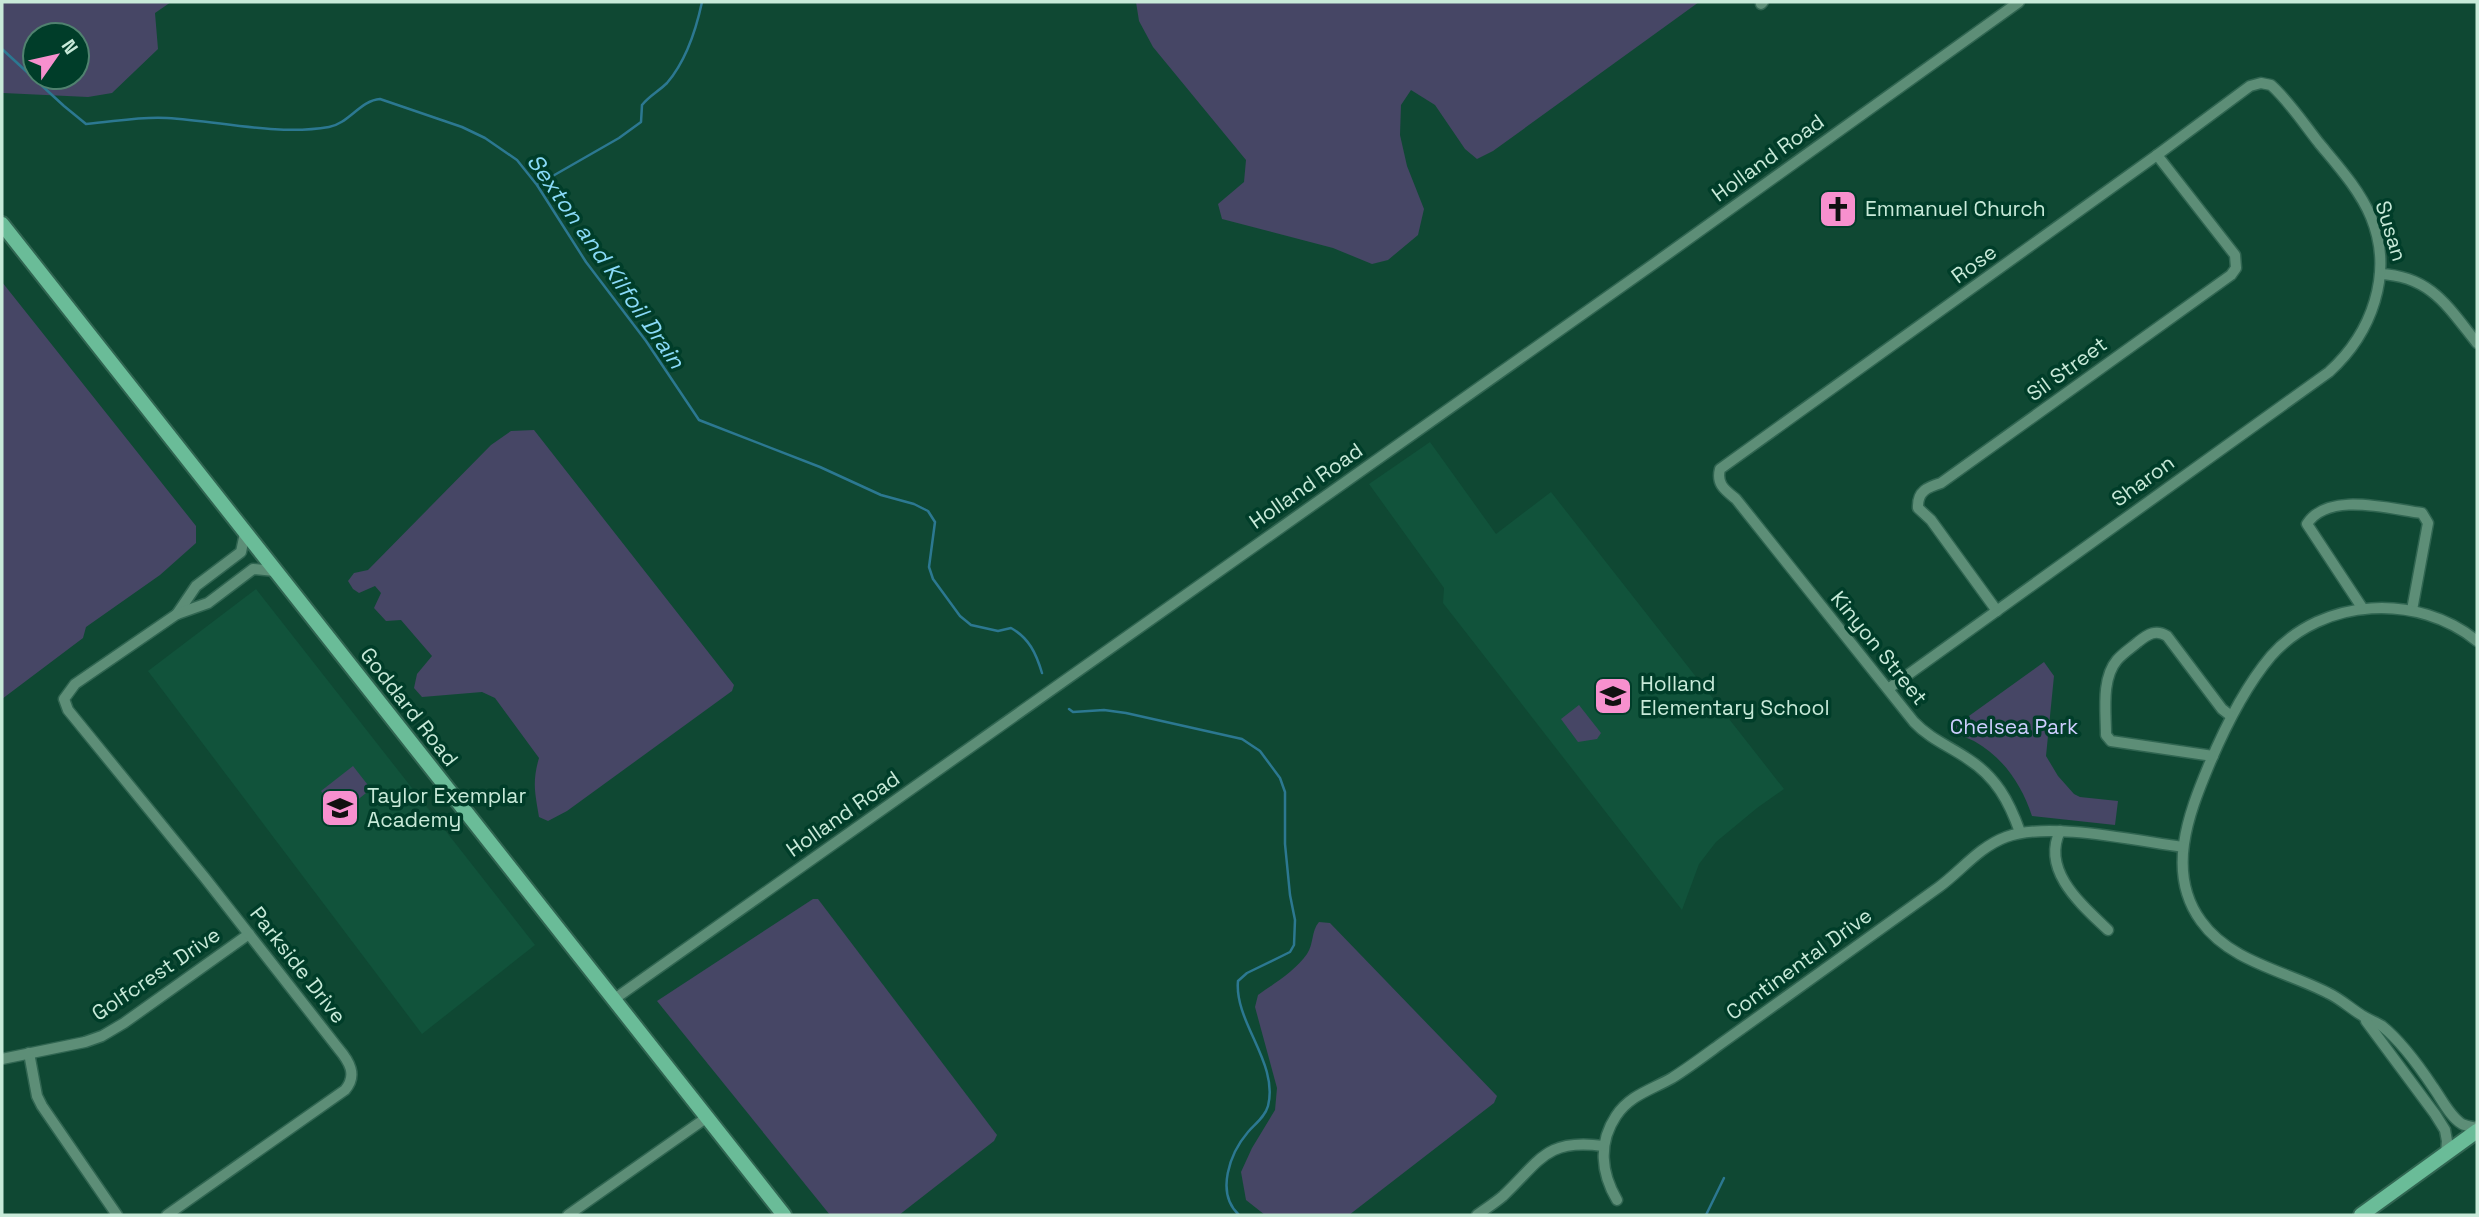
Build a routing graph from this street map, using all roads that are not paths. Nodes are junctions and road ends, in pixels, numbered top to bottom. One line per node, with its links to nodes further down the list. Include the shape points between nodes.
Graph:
1 (2019, 2): 23 (street, Holland Road)
2 (2157, 155): 3 (street, Rose, via 2260,83 2276,90); 7 (street, Rose, via 1723,466); 12 (street, Sil Street, via 2235,255 2236,268 1964,467 1921,493 1919,508)
3 (2339, 168): 5 (street, Susan, via 2372,219)
4 (2, 224): 8 (main road, Goddard Road)
5 (2380, 274): 6 (street, Susan, via 2407,277 2436,293); 12 (street, Sharon, via 2375,305 2362,332 2329,372)
6 (2477, 343)
7 (1719, 474): 15 (street, Kinyon Street, via 1722,488 1736,499)
8 (245, 533): 9 (main road, Goddard Road); 13 (street, via 241,552 196,586)
9 (275, 571): 13 (street, via 253,569 208,603); 23 (main road, Goddard Road)
10 (2363, 609): 11 (street); 11 (street, via 2307,524 2330,506 2350,504 2422,513 2428,523); 16 (street, via 2330,617 2282,645)
11 (2412, 610): 14 (street, via 2444,620)
12 (1997, 611): 15 (street, Sharon)
13 (177, 614): 22 (street, Parkside Drive, via 75,684 64,699 68,710)
14 (2477, 641)
15 (1888, 689): 19 (street, Kinyon Street, via 1923,731 1991,777 2007,799)
16 (2231, 716): 17 (street); 17 (street, via 2161,632 2145,637 2111,669 2106,735 2111,741)
17 (2213, 755): 20 (street)
18 (2060, 831): 19 (street, Continental Drive); 20 (street, Continental Drive); 21 (street, via 2054,843 2055,862 2073,897)
19 (2020, 832): 29 (street, Continental Drive, via 1989,845 1943,884 1725,1041 1632,1099 1615,1117)
20 (2183, 848): 24 (street, via 2187,893 2212,934 2239,954 2328,992)
21 (2108, 930)
22 (249, 934): 25 (street, Golfcrest Drive, via 113,1030 85,1042); 33 (street, Parkside Drive, via 346,1058 351,1080 345,1090)
23 (613, 1000): 27 (main road, Goddard Road)
24 (2361, 1015): 28 (street, via 2397,1041 2460,1123); 30 (street, via 2445,1130)
25 (29, 1052): 26 (street, Golfcrest Drive); 32 (street, via 42,1107)
26 (2, 1059)
27 (706, 1118): 34 (street); 35 (main road, Goddard Road)
28 (2477, 1130): 30 (main road)
29 (1603, 1146): 31 (street, via 1605,1177); 36 (street, via 1572,1144 1547,1152 1502,1198)
30 (2446, 1153): 37 (main road)
31 (1617, 1200)
32 (117, 1215)
33 (167, 1215)
34 (568, 1215)
35 (784, 1215)
36 (1477, 1215)
37 (2361, 1215)

